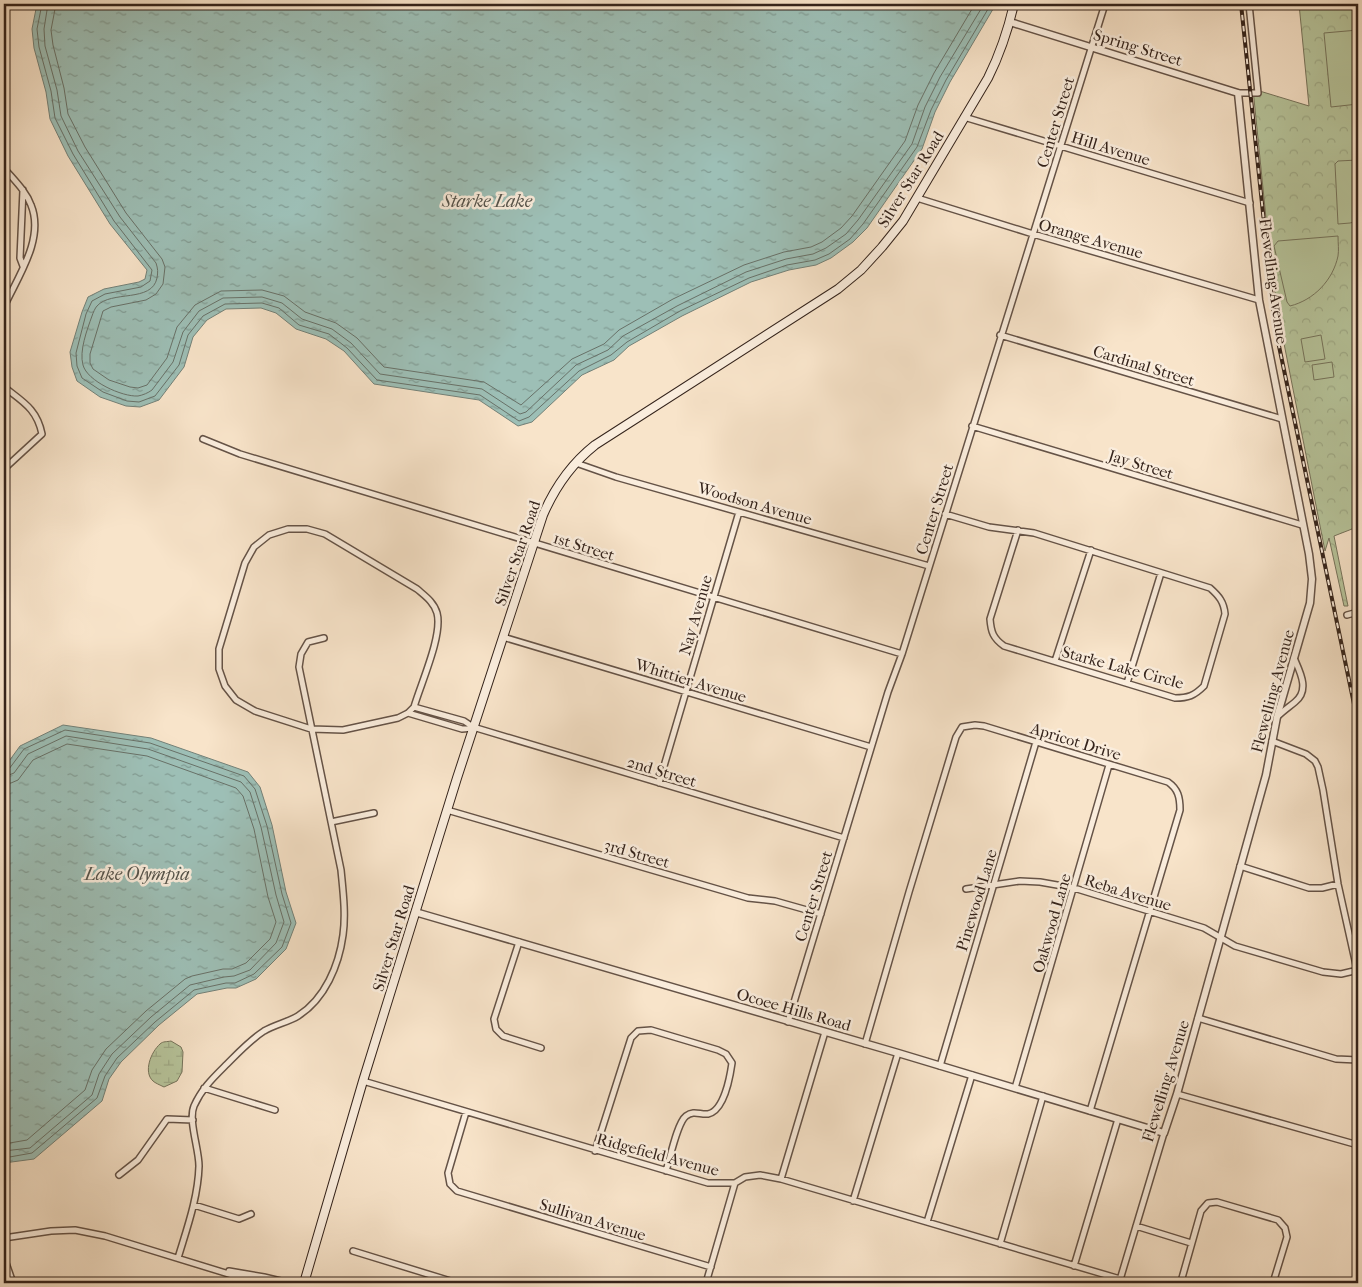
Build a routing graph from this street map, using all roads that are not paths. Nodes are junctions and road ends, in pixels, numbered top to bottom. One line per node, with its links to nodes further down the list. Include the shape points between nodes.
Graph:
1 (1014, 4): 4 (main road, Silver Star Road)
2 (1105, 4): 5 (street, Center Street)
3 (1249, 4): 6 (street, Spring Street, via 1258,93)
4 (1010, 22): 5 (street, Spring Street); 7 (main road, Silver Star Road, via 988,78)
5 (1092, 47): 6 (street, Spring Street); 8 (street, Center Street)
6 (1238, 93): 12 (street, Flewelling Avenue)
7 (964, 117): 8 (street, Hill Avenue); 11 (main road, Silver Star Road)
8 (1061, 146): 12 (street, Hill Avenue); 13 (street, Center Street)
9 (4, 168): 10 (street)
10 (23, 190): 14 (street, via 20,258); 14 (street, via 31,204 34,232)
11 (917, 198): 13 (street, Orange Avenue); 22 (main road, Silver Star Road, via 882,247 838,289 608,435)
12 (1250, 203): 15 (street, Flewelling Avenue)
13 (1033, 234): 15 (street, Orange Avenue); 17 (street, Center Street)
14 (23, 266): 16 (street)
15 (1259, 300): 19 (street, Flewelling Avenue)
16 (4, 307)
17 (1000, 335): 19 (street, Cardinal Street); 20 (street, Center Street)
18 (4, 388): 23 (street, via 30,408 40,422 42,434)
19 (1282, 419): 26 (street, Flewelling Avenue)
20 (972, 426): 25 (street, Center Street); 26 (street, Jay Street)
21 (203, 440): 28 (street, 1st Street)
22 (576, 462): 24 (street, Woodson Avenue, via 616,477); 28 (main road, Silver Star Road, via 550,499)
23 (4, 469)
24 (739, 512): 30 (street, Woodson Avenue); 32 (street, Nay Avenue)
25 (945, 514): 27 (street, Starke Lake Circle, via 989,527); 30 (street, Center Street)
26 (1302, 525): 38 (street, Flewelling Avenue, via 1312,579 1310,603)
27 (1018, 530): 29 (street, Starke Lake Circle); 39 (street, Starke Lake Circle, via 990,619 990,632 1004,646)
28 (534, 543): 32 (street, 1st Street); 35 (main road, Silver Star Road)
29 (1090, 550): 31 (street, Starke Lake Circle); 39 (street)
30 (929, 566): 37 (street, Center Street)
31 (1161, 573): 40 (street); 40 (street, Starke Lake Circle, via 1210,588 1224,606 1225,614 1204,686 1188,698 1175,698)
32 (713, 598): 37 (street, 1st Street); 41 (street, Nay Avenue)
33 (1358, 612): 34 (street)
34 (1347, 615)
35 (503, 637): 41 (street, Whittier Avenue); 45 (main road, Silver Star Road)
36 (324, 638): 46 (street, via 308,642 301,654 299,667)
37 (902, 654): 49 (street, Center Street)
38 (1294, 658): 44 (street, Flewelling Avenue); 44 (street, via 1302,677 1302,692)
39 (1055, 662): 40 (street, Starke Lake Circle)
40 (1127, 683)
41 (686, 692): 49 (street, Whittier Avenue); 51 (street, Nay Avenue)
42 (414, 707): 43 (street); 45 (street, via 464,721); 46 (street, via 438,631 437,612 429,599 325,534 307,529 288,529 269,535 254,547 245,563 219,649 219,669 224,686 236,700 255,711)
43 (408, 713): 45 (street, via 462,729); 46 (street, via 343,730)
44 (1277, 717): 47 (street, Flewelling Avenue)
45 (473, 728): 51 (street, 2nd Street); 52 (main road, Silver Star Road)
46 (311, 729): 54 (street)
47 (1272, 741): 56 (street, Flewelling Avenue, via 1266,775); 58 (street, via 1306,754 1318,767)
48 (1036, 742): 50 (street, Apricot Drive); 57 (street, Pinewood Lane); 70 (street, Apricot Drive, via 975,725 962,727 956,737)
49 (871, 747): 55 (street, Center Street)
50 (1110, 765): 59 (street, Oakwood Lane); 62 (street, Apricot Drive, via 1168,782 1180,799 1180,810)
51 (659, 783): 55 (street, 2nd Street)
52 (447, 810): 61 (main road, Silver Star Road); 63 (street, 3rd Street, via 748,898 775,901)
53 (374, 813): 54 (street)
54 (331, 822): 77 (street, via 344,900 343,934 327,985 313,1004 298,1016 264,1031 242,1048)
55 (844, 838): 63 (street, Center Street)
56 (1240, 866): 58 (street, via 1309,888); 64 (street, Flewelling Avenue)
57 (994, 884): 59 (street, Reba Avenue, via 1020,881); 60 (street, Reba Avenue); 74 (street, Pinewood Lane)
58 (1338, 884): 66 (street)
59 (1074, 888): 62 (street, Reba Avenue); 78 (street, Oakwood Lane)
60 (966, 889)
61 (415, 912): 65 (street, Ocoee Hills Road); 76 (main road, Silver Star Road)
62 (1150, 912): 64 (street, Reba Avenue, via 1204,928); 82 (street, Apricot Drive)
63 (821, 914): 68 (street, Center Street)
64 (1221, 938): 66 (street, Reba Avenue, via 1235,946 1323,972 1341,974); 67 (street, Flewelling Avenue)
65 (519, 942): 68 (street, Ocoee Hills Road); 71 (street, via 494,1019 496,1029 503,1036)
66 (1358, 971)
67 (1198, 1018): 73 (street, via 1336,1058); 79 (street, Flewelling Avenue)
68 (788, 1022): 69 (street, Ocoee Hills Road)
69 (825, 1032): 70 (street, Ocoee Hills Road); 91 (street)
70 (865, 1044): 72 (street, Ocoee Hills Road)
71 (541, 1048)
72 (898, 1053): 74 (street, Ocoee Hills Road); 93 (street)
73 (1358, 1060)
74 (940, 1066): 75 (street, Ocoee Hills Road)
75 (972, 1075): 78 (street, Ocoee Hills Road); 96 (street)
76 (364, 1081): 83 (street, Ridgefield Avenue); 111 (main road, Silver Star Road)
77 (204, 1088): 81 (street); 85 (street, via 193,1108)
78 (1015, 1088): 80 (street, Ocoee Hills Road)
79 (1177, 1094): 86 (street, Flewelling Avenue); 87 (street)
80 (1043, 1096): 82 (street, Ocoee Hills Road); 100 (street)
81 (275, 1110)
82 (1090, 1111): 84 (street, Ocoee Hills Road)
83 (466, 1112): 88 (street, Ridgefield Avenue); 105 (street, Sullivan Avenue, via 448,1173 450,1184 457,1191)
84 (1118, 1119): 86 (street, Ocoee Hills Road); 104 (street)
85 (193, 1120): 90 (street, via 167,1119 138,1160); 94 (street, via 199,1166)
86 (1164, 1133): 97 (street, Flewelling Avenue)
87 (1358, 1145)
88 (595, 1151): 89 (street, Ridgefield Avenue); 89 (street, via 630,1038 638,1031 651,1030 718,1050 726,1054 732,1063 720,1105 715,1112 695,1112 685,1116)
89 (666, 1171): 92 (street, Ridgefield Avenue, via 708,1183)
90 (120, 1175)
91 (781, 1179): 92 (street, Ridgefield Avenue, via 760,1175); 93 (street, Ridgefield Avenue)
92 (735, 1183): 105 (street)
93 (853, 1201): 96 (street, Ridgefield Avenue)
94 (194, 1205): 95 (street, via 240,1219); 103 (street)
95 (251, 1214)
96 (927, 1222): 100 (street, Ridgefield Avenue)
97 (1136, 1226): 99 (street); 107 (street, Flewelling Avenue)
98 (4, 1238): 103 (street, via 75,1230)
99 (1191, 1243): 116 (street); 117 (street, via 1201,1211 1208,1203 1217,1202 1278,1220 1287,1237)
100 (1000, 1244): 104 (street, Ridgefield Avenue)
101 (4, 1246): 108 (street)
102 (353, 1251): 112 (street)
103 (178, 1258): 106 (street)
104 (1074, 1266): 107 (street, Ridgefield Avenue)
105 (711, 1267): 113 (street)
106 (216, 1269): 109 (street); 110 (street)
107 (1119, 1281)
108 (13, 1283)
109 (258, 1283)
110 (289, 1283)
111 (304, 1283)
112 (456, 1283)
113 (706, 1283)
114 (812, 1283): 115 (street, via 829,1280)
115 (838, 1283)
116 (1183, 1283)
117 (1273, 1283)

